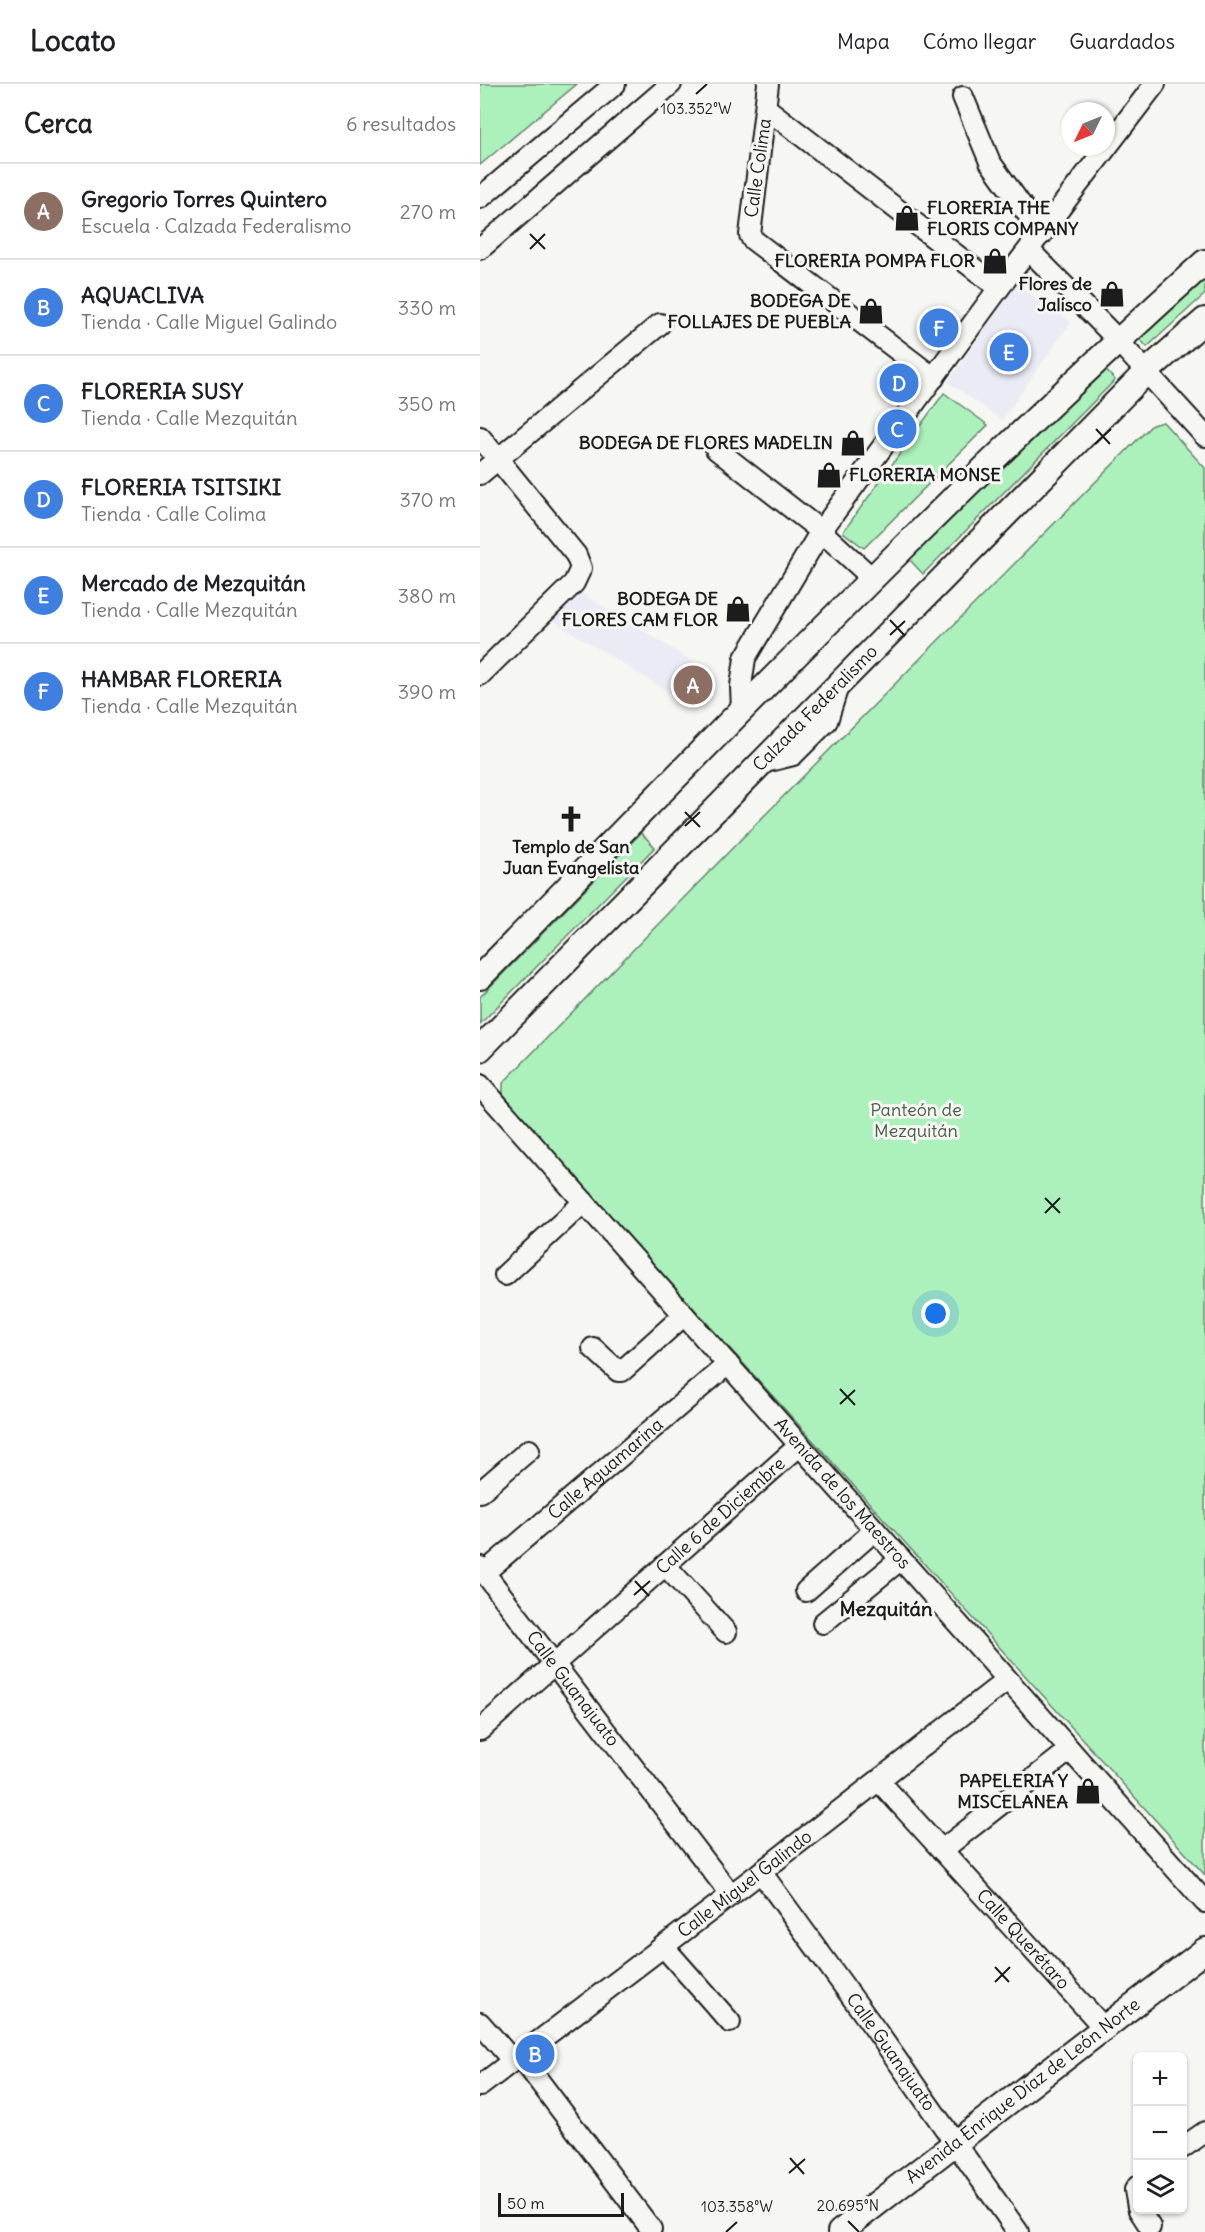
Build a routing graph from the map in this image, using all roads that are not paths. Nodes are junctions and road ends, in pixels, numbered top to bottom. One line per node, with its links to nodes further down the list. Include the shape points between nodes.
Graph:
1 (615, 84): 7 (street)
2 (671, 84): 9 (street)
3 (768, 84): 6 (street, Calle Colima)
4 (1155, 84): 8 (street)
5 (963, 97): 8 (street, via 990,162)
6 (766, 108): 12 (street); 17 (street, Calle Colima, via 750,229 752,239)
7 (480, 198)
8 (1042, 234): 10 (street)
9 (482, 241)
10 (1029, 250): 12 (street); 15 (street)
11 (1205, 262): 15 (main road)
12 (999, 288): 17 (street)
13 (1205, 320): 16 (main road, Calzada Federalismo)
14 (660, 324): 21 (street)
15 (1118, 341): 16 (street); 24 (main road)
16 (1146, 372): 18 (street); 28 (main road, Calzada Federalismo)
17 (934, 378): 23 (street)
18 (1205, 436)
19 (480, 437): 21 (street)
20 (716, 449): 23 (street)
21 (499, 459): 22 (street); 25 (street, via 576,555 581,568 574,583)
22 (480, 474)
23 (821, 531): 24 (street); 26 (street, via 745,658)
24 (872, 578): 26 (main road)
25 (480, 675)
26 (742, 711): 27 (main road)
27 (480, 977)
28 (480, 1049)
29 (480, 1085): 30 (street, Avenida de los Maestros)
30 (584, 1202): 31 (street); 32 (street, Avenida de los Maestros)
31 (505, 1275)
32 (684, 1315): 33 (street, via 622,1371); 34 (street, Avenida de los Maestros)
33 (593, 1347)
34 (728, 1364): 35 (street, Avenida de los Maestros); 41 (street, Calle Aguamarina)
35 (800, 1445): 38 (street, Avenida de los Maestros); 40 (street, Calle 6 de Diciembre)
36 (529, 1450): 37 (street)
37 (480, 1492)
38 (874, 1530): 39 (street, Avenida de los Maestros); 42 (street)
39 (901, 1560): 43 (street); 46 (street, Avenida de los Maestros)
40 (665, 1565): 44 (street); 45 (street, Calle 6 de Diciembre)
41 (482, 1570): 45 (street, Calle Guanajuato)
42 (806, 1591)
43 (823, 1623)
44 (726, 1632)
45 (554, 1664): 47 (street, Calle 6 de Diciembre); 52 (street, Calle Guanajuato)
46 (1007, 1680): 48 (street, Avenida de los Maestros); 49 (street, Calle Miguel Galindo)
47 (480, 1730)
48 (1070, 1750): 50 (street); 53 (street, Avenida de los Maestros)
49 (879, 1780): 50 (street, Calle Querétaro); 51 (street, Calle Miguel Galindo)
50 (942, 1850): 58 (street, Calle Querétaro)
51 (761, 1872): 52 (street, Calle Miguel Galindo); 62 (street, Calle Guanajuato)
52 (731, 1895): 54 (street, Calle Miguel Galindo)
53 (1205, 1902)
54 (663, 1946): 56 (street); 59 (street, Calle Miguel Galindo)
55 (1205, 1950): 58 (main road, Avenida Enrique Díaz de León Norte)
56 (730, 2022)
57 (480, 2024): 59 (street)
58 (1104, 2028): 62 (main road, Avenida Enrique Díaz de León Norte)
59 (516, 2059): 60 (street, Calle Miguel Galindo); 66 (street)
60 (480, 2086)
61 (1205, 2132): 63 (street)
62 (955, 2143): 67 (main road, Avenida Enrique Díaz de León Norte); 68 (street, Calle Guanajuato)
63 (1187, 2145)
64 (1142, 2214): 65 (street)
65 (1150, 2227)
66 (651, 2229)
67 (840, 2232)
68 (1018, 2232)

